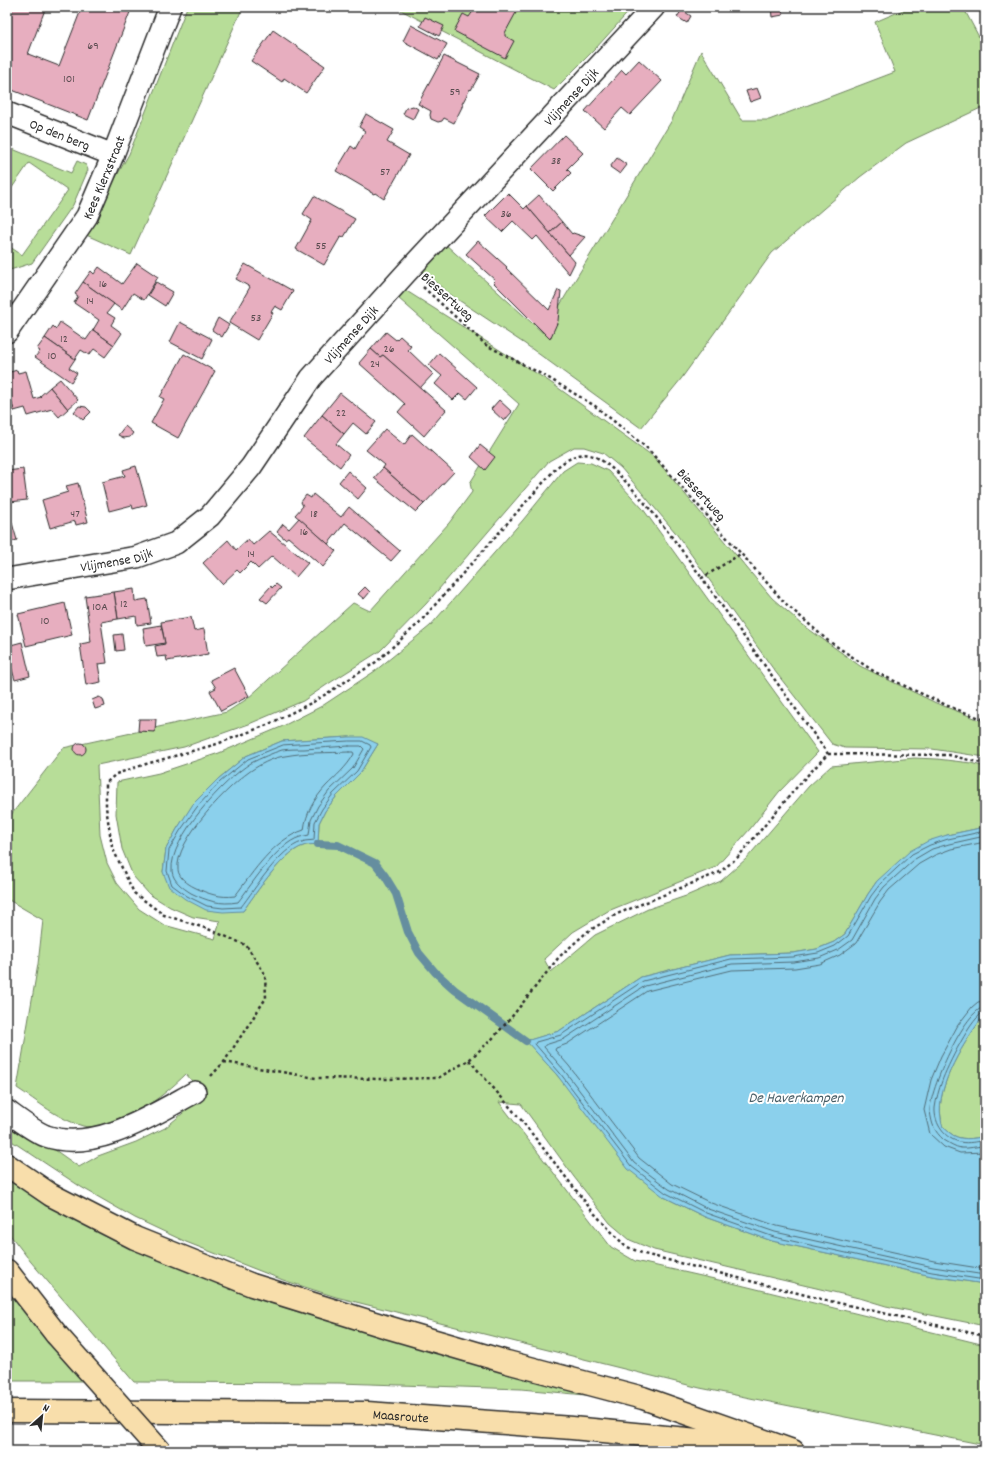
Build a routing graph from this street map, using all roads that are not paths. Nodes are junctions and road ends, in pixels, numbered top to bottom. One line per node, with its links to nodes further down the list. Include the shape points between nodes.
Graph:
1 (170, 7): 4 (street, Kees Klerxstraat)
2 (654, 7): 6 (street, Vlijmense Dijk, via 311,378 251,468 210,516 176,542 137,557)
3 (7, 113): 4 (street, Op den berg)
4 (112, 155): 5 (street, Kees Klerxstraat, via 87,216)
5 (7, 332)
6 (7, 579)
7 (195, 1092): 8 (street, via 144,1120 99,1137 72,1141 45,1136)
8 (7, 1111)
9 (7, 1165): 13 (highway, via 51,1194 135,1238 252,1285 506,1362 643,1398)
10 (7, 1271): 12 (highway, bridge, via 56,1334)
11 (7, 1411): 13 (highway, Maasroute, via 367,1413 572,1428 738,1443)
12 (160, 1451)
13 (794, 1451)

